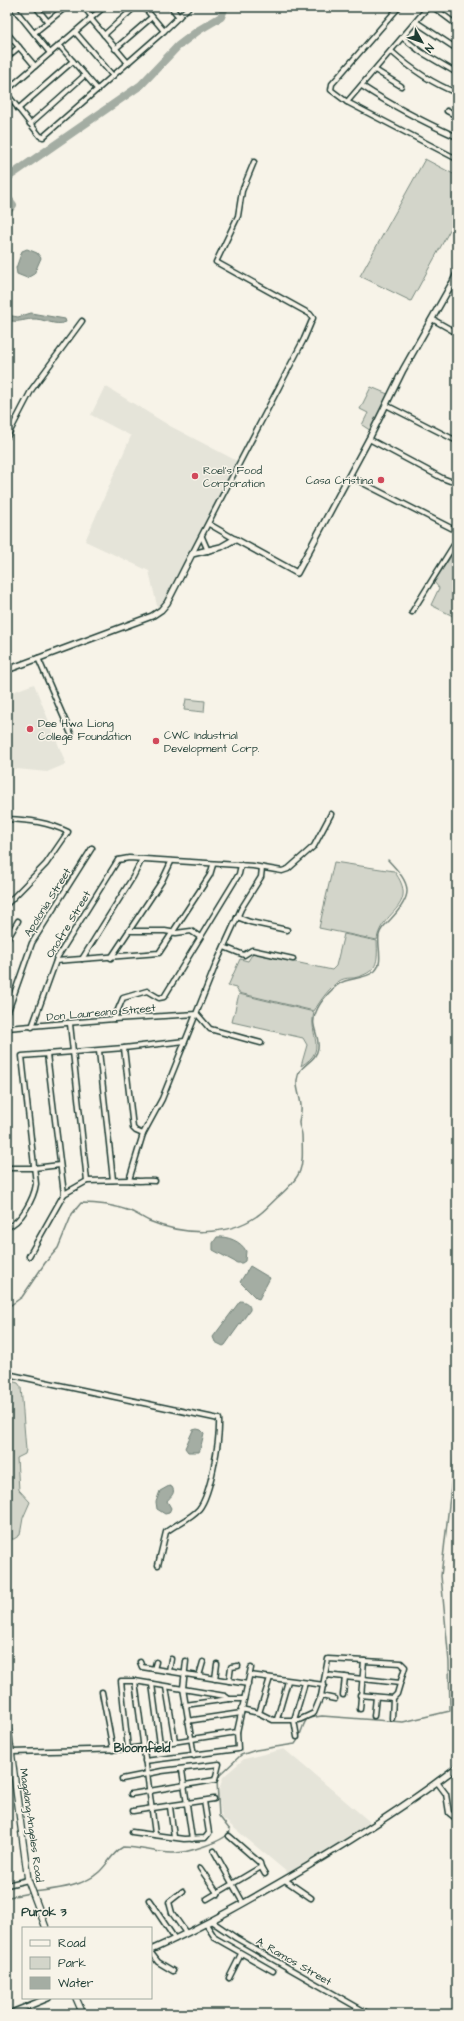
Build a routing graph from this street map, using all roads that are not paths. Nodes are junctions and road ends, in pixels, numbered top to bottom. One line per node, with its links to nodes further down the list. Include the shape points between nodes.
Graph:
1 (12, 7): 22 (street)
2 (36, 7): 16 (street)
3 (84, 7): 15 (street)
4 (104, 7): 15 (street)
5 (135, 7): 23 (street)
6 (144, 7): 13 (street)
7 (170, 7): 14 (street)
8 (189, 7): 14 (street)
9 (399, 7): 45 (street, via 332,84 333,93)
10 (428, 7): 17 (street)
11 (433, 7): 18 (street)
12 (63, 8): 16 (street)
13 (152, 17): 19 (street); 27 (street)
14 (179, 17): 19 (street)
15 (91, 18): 20 (street); 23 (street)
16 (48, 22): 22 (street)
17 (416, 22): 24 (street); 28 (street)
18 (457, 25)
19 (164, 31): 33 (street)
20 (75, 32): 25 (street); 38 (street)
21 (7, 33): 26 (street)
22 (34, 34): 30 (street)
23 (104, 35): 27 (street)
24 (403, 38): 29 (street); 36 (street)
25 (59, 45): 30 (street); 32 (street)
26 (18, 47): 31 (street); 34 (street)
27 (115, 49): 33 (street)
28 (457, 49)
29 (391, 51): 35 (street); 43 (street, via 430,81)
30 (50, 53): 34 (street)
31 (7, 57)
32 (73, 61): 37 (street); 46 (street)
33 (128, 63): 38 (street)
34 (35, 66): 41 (street)
35 (375, 70): 39 (street); 40 (street)
36 (457, 73)
37 (85, 75): 42 (street); 49 (street)
38 (113, 76): 42 (street)
39 (362, 86): 45 (street); 50 (street, via 415,118)
40 (401, 86)
41 (7, 90)
42 (98, 90): 49 (street, via 44,137)
43 (457, 93)
44 (7, 94): 46 (street)
45 (347, 102): 51 (street)
46 (18, 109): 49 (street)
47 (447, 111): 48 (street)
48 (457, 116)
49 (30, 124)
50 (457, 138)
51 (457, 160)
52 (254, 162): 65 (street, via 242,191 238,216 216,262 313,318)
53 (457, 272): 54 (street)
54 (451, 285): 55 (street); 56 (street)
55 (457, 288)
56 (432, 320): 58 (street); 59 (street)
57 (82, 321): 60 (street, via 32,389)
58 (457, 333)
59 (386, 405): 61 (street); 62 (street)
60 (7, 437)
61 (369, 439): 63 (street); 64 (street, via 442,478)
62 (457, 441)
63 (349, 476): 66 (street); 68 (street, via 297,572)
64 (457, 480)
65 (208, 524): 67 (street); 68 (street)
66 (457, 531)
67 (202, 537): 70 (street); 71 (street)
68 (235, 539): 70 (street, via 222,547)
69 (457, 540): 72 (street)
70 (208, 551): 71 (street)
71 (192, 554): 73 (street, via 161,610 152,616)
72 (412, 612)
73 (38, 658): 74 (street); 75 (street)
74 (7, 670)
75 (70, 734)
76 (331, 814): 83 (street, via 314,846 288,869 282,871)
77 (7, 818): 84 (street, via 38,821 68,832 46,864)
78 (92, 848): 97 (street, Apolonia Street, via 32,943)
79 (142, 859): 80 (street); 94 (street); 96 (street, Onofre Street, via 120,859 116,862)
80 (172, 862): 81 (street); 88 (street)
81 (213, 865): 82 (street); 89 (street, via 210,875)
82 (241, 865): 83 (street); 90 (street, via 239,874)
83 (262, 868): 85 (street, via 261,877)
84 (7, 904)
85 (237, 917): 87 (street); 92 (street)
86 (18, 921): 91 (street)
87 (287, 930)
88 (130, 931): 89 (street); 93 (street)
89 (174, 931): 90 (street, via 191,931); 93 (street, via 160,953)
90 (200, 937): 99 (street, via 163,998 147,990 123,998)
91 (7, 940)
92 (224, 947): 95 (street, via 244,955 252,950); 98 (street)
93 (111, 958): 94 (street)
94 (82, 959): 96 (street)
95 (293, 959)
96 (56, 961): 101 (street, Onofre Street)
97 (7, 1014)
98 (197, 1014): 99 (street, Don Laureano Street); 103 (street); 104 (street, via 210,1030)
99 (114, 1019): 100 (street, Don Laureano Street)
100 (70, 1024): 101 (street, Don Laureano Street); 106 (street)
101 (32, 1027): 102 (street, Don Laureano Street)
102 (7, 1028)
103 (185, 1041): 105 (street); 109 (street, via 162,1099)
104 (261, 1044)
105 (124, 1048): 107 (street); 109 (street, via 133,1128)
106 (73, 1051): 107 (street); 108 (street); 115 (street)
107 (99, 1051): 113 (street)
108 (47, 1054): 110 (street); 112 (street, via 22,1056)
109 (143, 1134): 114 (street)
110 (60, 1165): 112 (street); 117 (street)
111 (7, 1168): 112 (street)
112 (34, 1168): 118 (street, via 36,1184 32,1198 15,1223)
113 (113, 1180): 114 (street); 115 (street)
114 (129, 1180): 116 (street)
115 (87, 1181): 117 (street)
116 (155, 1181)
117 (64, 1194): 119 (street)
118 (7, 1227)
119 (28, 1256)
120 (7, 1374): 121 (street, via 219,1419 218,1440 206,1498 193,1514 166,1532)
121 (158, 1565)
122 (171, 1659): 132 (street)
123 (364, 1661): 134 (street, via 328,1659); 140 (street); 145 (street, via 404,1664)
124 (140, 1662): 131 (street, via 142,1667)
125 (156, 1662): 131 (street)
126 (186, 1662): 133 (street)
127 (202, 1662): 136 (street)
128 (217, 1664): 139 (street)
129 (238, 1666): 142 (street, via 231,1667)
130 (251, 1668): 135 (street)
131 (154, 1669): 132 (street)
132 (169, 1671): 133 (street)
133 (184, 1673): 136 (street); 150 (street)
134 (326, 1674): 137 (street); 148 (street)
135 (250, 1675): 138 (street); 147 (street)
136 (199, 1676): 139 (street)
137 (345, 1676): 140 (street); 152 (street)
138 (270, 1678): 143 (street); 163 (street)
139 (215, 1679): 142 (street)
140 (362, 1679): 145 (street); 153 (street)
141 (135, 1681): 146 (street); 175 (street); 176 (street, via 123,1680 120,1683)
142 (229, 1681): 147 (street)
143 (288, 1681): 144 (street); 166 (street)
144 (305, 1683): 148 (street); 167 (street)
145 (400, 1683): 156 (street)
146 (152, 1684): 149 (street); 174 (street)
147 (248, 1684): 158 (street)
148 (324, 1685): 154 (street)
149 (166, 1687): 150 (street); 173 (street)
150 (183, 1688): 157 (street); 160 (street)
151 (102, 1692): 177 (street)
152 (343, 1695)
153 (360, 1695): 155 (street); 161 (street)
154 (322, 1696): 159 (street); 167 (street, via 314,1713)
155 (376, 1697): 156 (street); 164 (street)
156 (393, 1698): 165 (street)
157 (229, 1699): 158 (street); 160 (street)
158 (244, 1699): 162 (street)
159 (335, 1699)
160 (184, 1705): 169 (street)
161 (360, 1709)
162 (241, 1711): 163 (street); 169 (street); 170 (street)
163 (259, 1713): 166 (street, via 270,1719)
164 (374, 1716)
165 (392, 1718)
166 (277, 1719): 167 (street)
167 (294, 1720): 171 (street)
168 (7, 1721): 178 (main road, Magalang-Angeles Road)
169 (187, 1721): 172 (street)
170 (237, 1732): 172 (street); 179 (street, via 238,1749)
171 (297, 1737)
172 (190, 1739): 173 (street); 179 (street)
173 (175, 1741): 174 (street)
174 (160, 1744): 175 (street)
175 (144, 1746): 176 (street); 180 (street)
176 (128, 1749): 177 (street)
177 (113, 1750): 178 (street)
178 (12, 1752): 205 (main road, Magalang-Angeles Road)
179 (194, 1756): 180 (street)
180 (145, 1762): 183 (street)
181 (457, 1767): 185 (street)
182 (182, 1770): 183 (street); 186 (street); 186 (street, via 219,1764 215,1780)
183 (147, 1774): 184 (street); 187 (street)
184 (122, 1779)
185 (437, 1782): 195 (street, via 446,1794 449,1814); 206 (street, via 368,1830)
186 (184, 1787): 187 (street); 191 (street)
187 (149, 1792): 188 (street); 193 (street)
188 (131, 1794)
189 (214, 1799): 190 (street)
190 (204, 1801): 191 (street); 200 (street, via 209,1833 205,1838)
191 (187, 1804): 192 (street); 200 (street)
192 (170, 1807): 193 (street); 198 (street)
193 (152, 1810): 194 (street); 197 (street)
194 (133, 1811)
195 (454, 1817)
196 (132, 1832): 197 (street)
197 (155, 1834): 198 (street)
198 (174, 1836): 200 (street)
199 (229, 1836): 202 (street, via 260,1863)
200 (192, 1839)
201 (214, 1851): 207 (street)
202 (261, 1867): 204 (street); 207 (street)
203 (200, 1868): 210 (street)
204 (265, 1874)
205 (28, 1880): 208 (street); 217 (main road, Magalang-Angeles Road)
206 (285, 1880): 211 (street); 214 (street)
207 (232, 1884): 210 (street); 214 (street)
208 (7, 1885)
209 (183, 1891): 218 (street, via 169,1902 172,1912)
210 (218, 1894): 212 (street)
211 (311, 1898)
212 (207, 1899)
213 (149, 1900): 219 (street)
214 (243, 1903): 215 (street)
215 (211, 1921): 216 (street); 230 (street, A. Ramos Street)
216 (206, 1924): 218 (street); 222 (street, via 215,1938)
217 (46, 1927)
218 (186, 1933): 219 (street)
219 (175, 1939): 220 (street)
220 (152, 1951)
221 (152, 1953): 224 (street, via 158,1962)
222 (242, 1954): 223 (street); 225 (street)
223 (273, 1970)
224 (173, 1971)
225 (229, 1978)
226 (46, 1999): 228 (street)
227 (76, 1999): 229 (main road)
228 (9, 2014)
229 (83, 2014)
230 (369, 2014)

